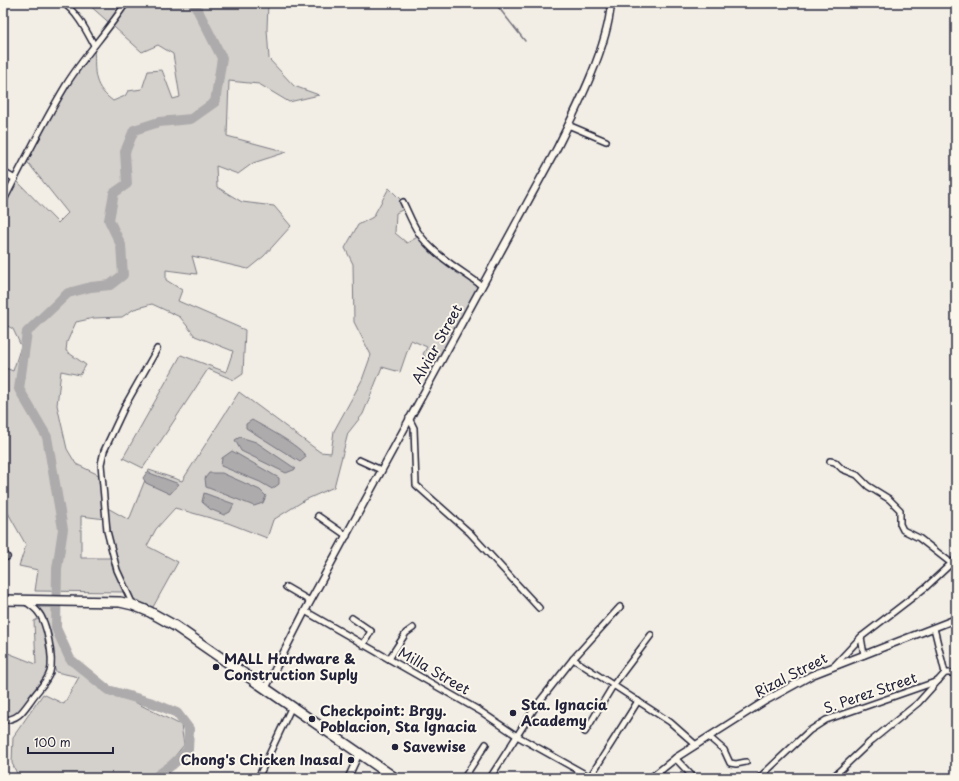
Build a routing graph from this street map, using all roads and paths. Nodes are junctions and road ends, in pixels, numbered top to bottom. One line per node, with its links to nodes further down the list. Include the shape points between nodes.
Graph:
1 (63, 3): 4 (street, via 83,26)
2 (126, 3): 4 (street)
3 (611, 3): 5 (street, Alviar Street, via 603,39)
4 (94, 45): 8 (street, via 66,85)
5 (568, 125): 6 (street); 11 (street, Alviar Street)
6 (606, 141)
7 (3, 172): 8 (street)
8 (15, 179): 9 (street)
9 (3, 202)
10 (403, 202): 11 (street, via 425,241)
11 (482, 286): 13 (street, Alviar Street)
12 (157, 349): 27 (street, via 126,404 104,451 101,464 107,530 117,570)
13 (409, 418): 16 (street, Alviar Street); 29 (street, via 414,428 416,485 466,529)
14 (359, 460): 16 (street)
15 (830, 461): 22 (street, via 857,475 868,486 889,499 900,510 900,524 903,530 919,538)
16 (381, 470): 18 (street, Alviar Street)
17 (318, 516): 18 (street)
18 (347, 536): 26 (street, Alviar Street)
19 (3, 552): 20 (street)
20 (7, 557)
21 (956, 559): 22 (street)
22 (951, 563): 36 (street)
23 (286, 587): 26 (street)
24 (3, 600): 25 (highway)
25 (27, 600): 27 (highway, via 108,601); 49 (street, via 42,617 51,651 50,671 45,682 18,716 11,720)
26 (310, 601): 30 (street, Alviar Street)
27 (133, 605): 46 (highway, via 162,618)
28 (620, 606): 40 (street)
29 (539, 608)
30 (305, 611): 37 (street, Milla Street); 46 (street, Alviar Street)
31 (352, 618): 37 (street, via 371,630)
32 (956, 619): 34 (street, Rizal Street)
33 (413, 628): 39 (street, via 406,633)
34 (934, 628): 38 (street, Rizal Street); 42 (street)
35 (651, 635): 45 (street)
36 (861, 637): 38 (street); 41 (street)
37 (363, 645): 39 (street, Milla Street)
38 (864, 655): 41 (street, Rizal Street)
39 (389, 659): 51 (street, Milla Street, via 480,711)
40 (573, 659): 45 (street); 51 (street, via 536,706)
41 (833, 667): 52 (street, Rizal Street, via 812,675 765,701)
42 (945, 673): 43 (street); 44 (street)
43 (956, 673)
44 (938, 681): 66 (street, S. Perez Street, via 826,720 809,730); 67 (street)
45 (614, 684): 47 (street); 50 (street)
46 (265, 689): 48 (highway)
47 (638, 701): 54 (street, via 678,728); 58 (street)
48 (292, 706): 55 (highway); 59 (street)
49 (3, 720)
50 (585, 732)
51 (517, 736): 58 (street, Milla Street); 63 (street)
52 (709, 737): 54 (street, Rizal Street); 57 (street, via 724,750 730,763)
53 (486, 744): 62 (street)
54 (696, 745): 56 (street, Rizal Street)
55 (359, 754): 60 (street); 61 (highway)
56 (675, 758): 64 (street, Rizal Street); 65 (street)
57 (746, 762)
58 (591, 777)
59 (258, 778)
60 (348, 778)
61 (395, 778)
62 (464, 778)
63 (490, 778)
64 (651, 778)
65 (694, 778)
66 (759, 778)
67 (832, 778)

